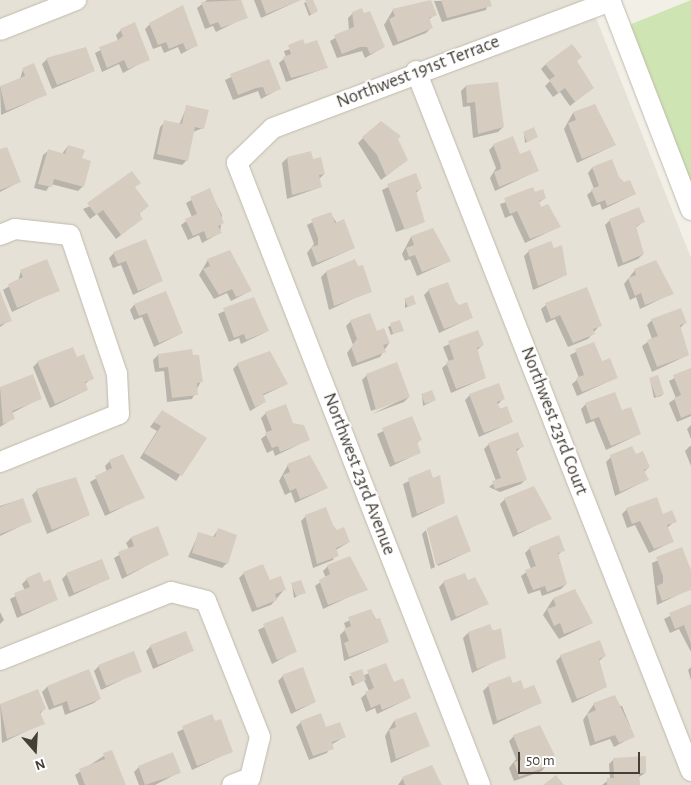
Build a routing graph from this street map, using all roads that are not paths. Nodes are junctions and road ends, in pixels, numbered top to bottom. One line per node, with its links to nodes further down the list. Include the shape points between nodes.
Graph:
1 (76, 0): 3 (street)
2 (611, 1): 4 (street, Northwest 191st Terrace); 6 (street)
3 (0, 30)
4 (416, 71): 5 (street, Northwest 191st Terrace, via 274,128); 10 (street, Northwest 23rd Court)
5 (237, 163): 12 (street, Northwest 23rd Avenue)
6 (691, 210)
7 (8, 232): 8 (street, via 70,234 117,374 119,414)
8 (0, 462)
9 (0, 660): 11 (street, via 171,592 206,601 260,737)
10 (691, 771)
11 (241, 781)
12 (480, 785)

